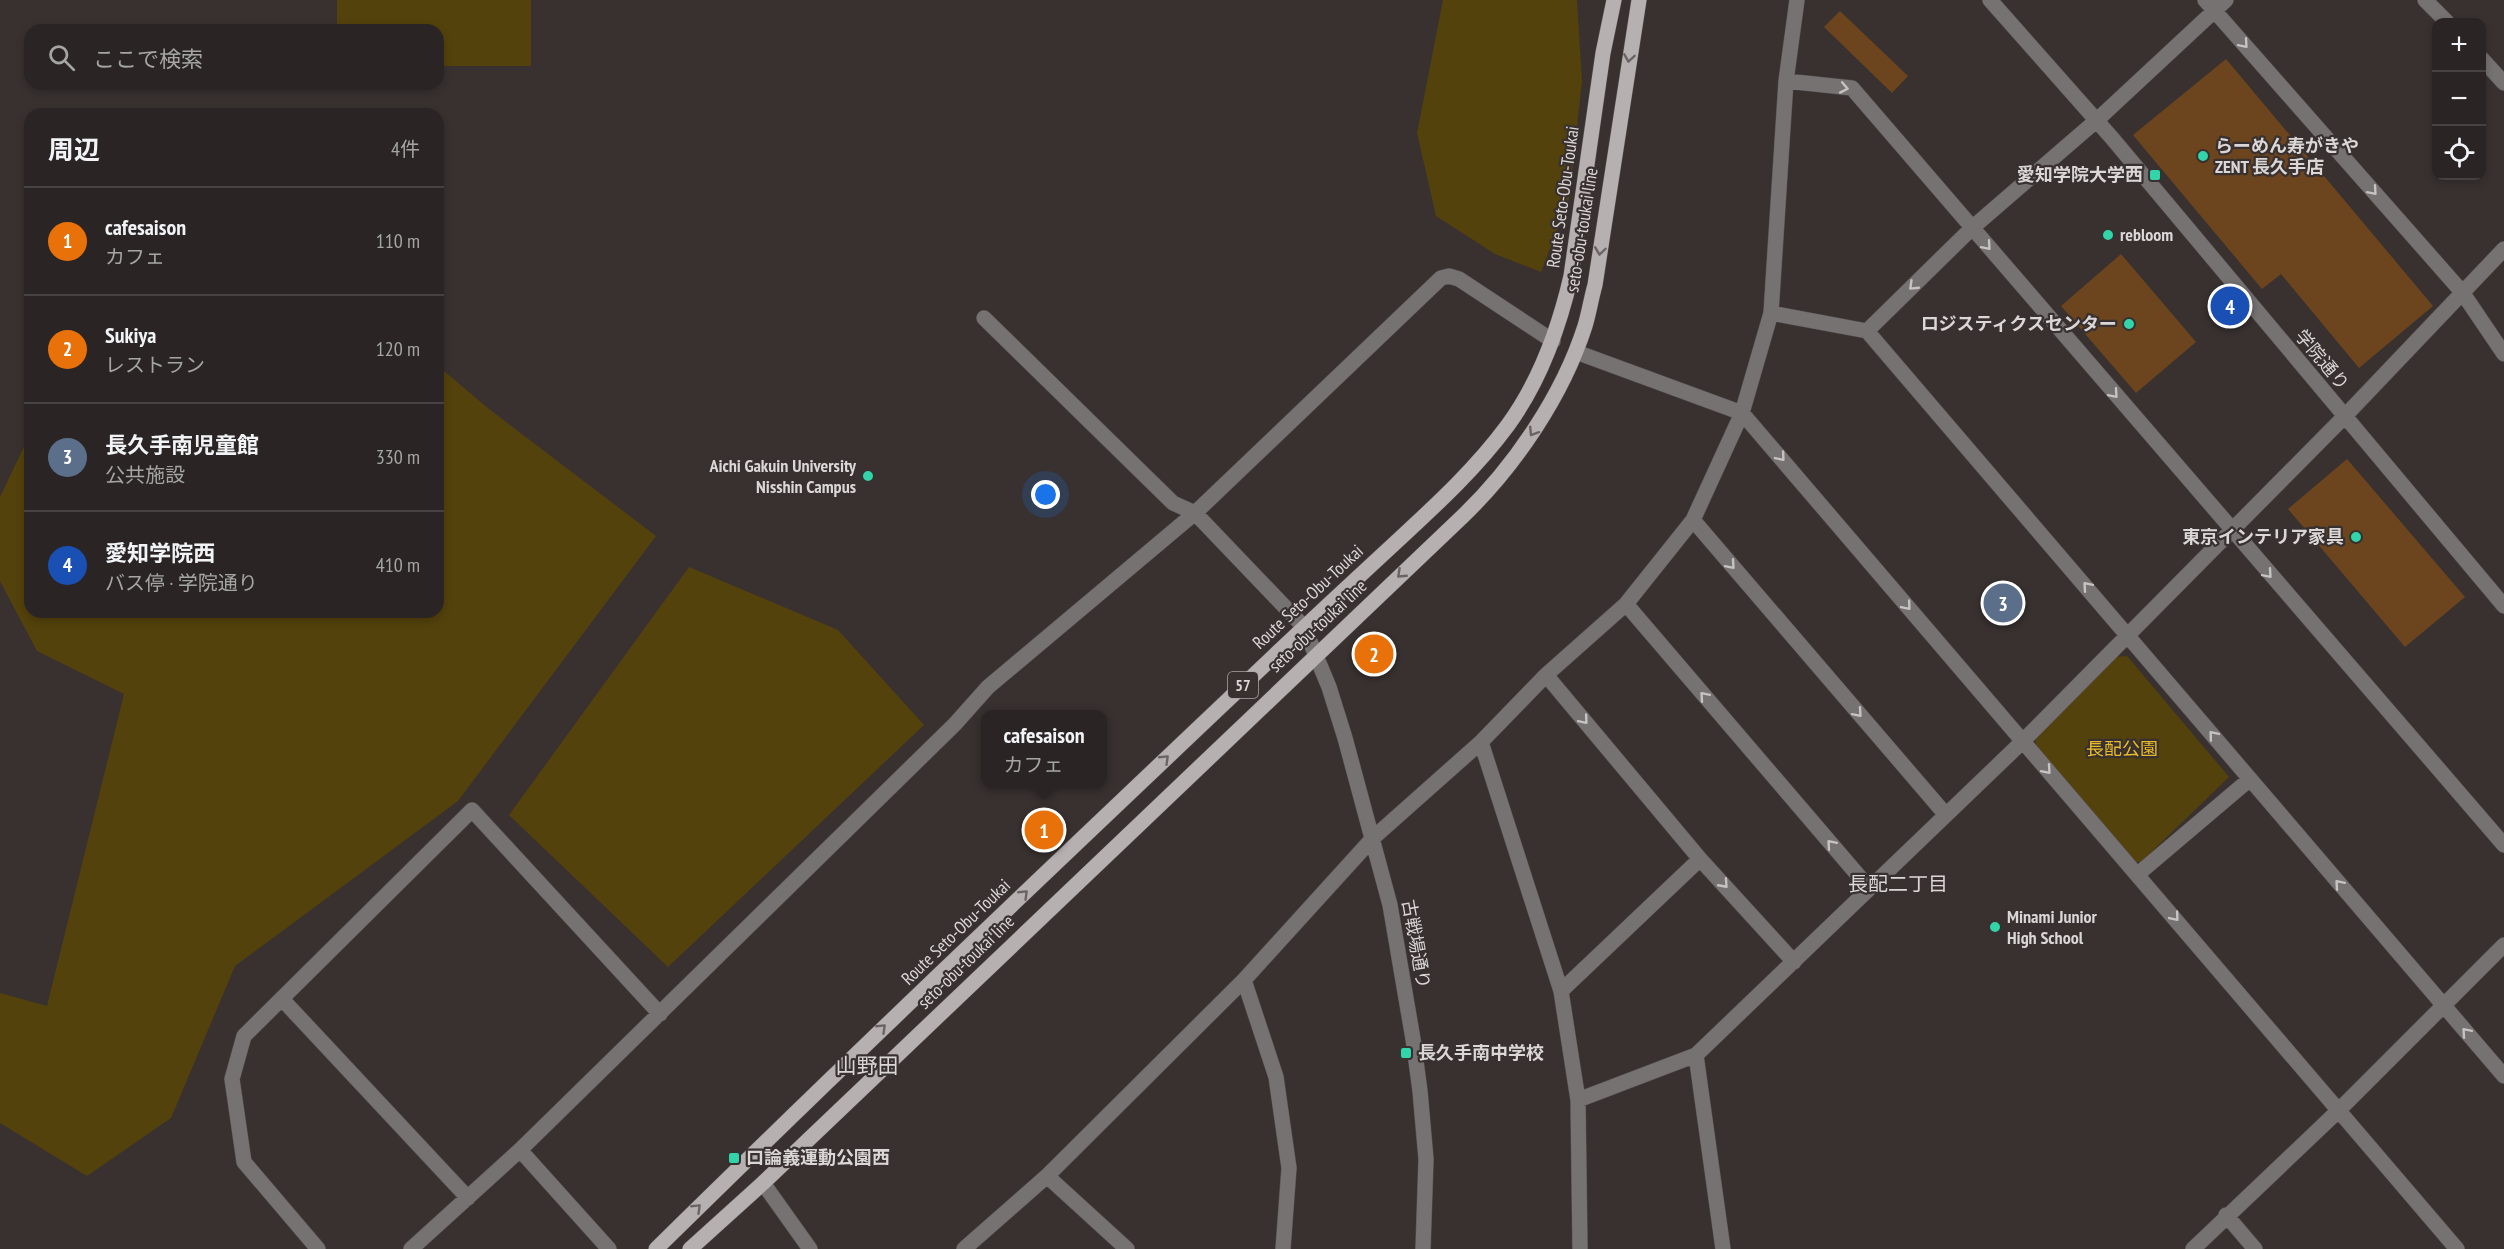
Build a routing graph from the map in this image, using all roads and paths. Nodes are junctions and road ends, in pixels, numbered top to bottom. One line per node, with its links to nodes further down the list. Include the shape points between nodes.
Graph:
1 (1614, 0): 19 (main road, Route Seto-Obu-Toukai / 57, via 1571,276)
2 (1639, 0): 20 (main road, seto-obu-toukai line / 57, one-way to 20, via 1594,285)
3 (1797, 0): 10 (street)
4 (1990, 0): 12 (street, 学院通り)
5 (2226, 0): 7 (street)
6 (2425, 0): 8 (street)
7 (2210, 5): 12 (street); 15 (street, one-way to 15)
8 (2443, 18)
9 (2486, 64): 11 (street)
10 (1786, 81): 13 (street, one-way to 13, via 1852,88); 16 (street)
11 (2504, 83)
12 (2097, 120): 13 (street); 23 (street, 学院通り)
13 (1972, 228): 18 (street, one-way to 18); 26 (street, one-way to 26)
14 (2504, 249): 15 (street)
15 (2462, 292): 21 (street); 23 (street)
16 (1771, 314): 18 (street); 22 (street)
17 (984, 318): 24 (street, via 1173,503)
18 (1867, 331): 30 (street, one-way to 18)
19 (1552, 341): 24 (street, via 1459,279 1441,278); 29 (main road, Route Seto-Obu-Toukai / 57, via 1523,401 1481,459)
20 (1576, 352): 22 (street); 31 (main road, seto-obu-toukai line / 57, one-way to 31, via 1530,437 1486,494)
21 (2504, 354)
22 (1742, 413): 25 (street); 33 (street, one-way to 33)
23 (2344, 417): 26 (street); 28 (street, 学院通り)
24 (1195, 513): 29 (street); 48 (street, via 988,687)
25 (1693, 520): 27 (street); 36 (street, one-way to 36)
26 (2231, 530): 30 (street); 38 (street, one-way to 38)
27 (1626, 604): 32 (street); 41 (street, one-way to 27)
28 (2504, 606)
29 (1304, 627): 31 (street, 古戦場通り); 61 (main road, Route Seto-Obu-Toukai / 57, one-way to 29, via 824,1083)
30 (2128, 634): 33 (street); 35 (street, one-way to 30)
31 (1315, 655): 37 (street, 古戦場通り, via 1329,687); 55 (main road, seto-obu-toukai line / 57)
32 (1546, 675): 34 (street); 39 (street, one-way to 39)
33 (2022, 741): 36 (street); 40 (street, one-way to 40)
34 (1481, 742): 37 (street); 45 (street)
35 (2250, 779): 40 (street); 47 (street, one-way to 35)
36 (1946, 815): 41 (street)
37 (1373, 838): 44 (street); 67 (street, 古戦場通り, via 1390,905 1420,1091 1425,1159)
38 (2504, 845)
39 (1700, 859): 43 (street, one-way to 43); 45 (street)
40 (2138, 874): 52 (street, one-way to 52)
41 (1869, 888): 43 (street)
42 (2504, 945): 47 (street)
43 (1794, 962): 49 (street)
44 (1244, 980): 54 (street); 66 (street, via 1276,1077 1288,1157)
45 (1561, 991): 51 (street)
46 (282, 999): 48 (street, via 472,810); 56 (street); 58 (street, via 244,1036 232,1078 244,1162)
47 (2444, 1006): 50 (street, one-way to 47); 52 (street)
48 (660, 1014): 53 (street)
49 (1696, 1055): 51 (street); 69 (street)
50 (2504, 1076)
51 (1578, 1100): 68 (street)
52 (2338, 1111): 57 (street); 72 (street)
53 (520, 1150): 56 (street); 60 (street)
54 (1047, 1176): 64 (street); 65 (street)
55 (763, 1183): 62 (main road, seto-obu-toukai line / 57); 63 (street)
56 (468, 1198): 59 (street)
57 (2226, 1215): 70 (street); 71 (street)
58 (318, 1249)
59 (411, 1249)
60 (609, 1249)
61 (656, 1249)
62 (690, 1249)
63 (810, 1249)
64 (966, 1249)
65 (1127, 1249)
66 (1283, 1249)
67 (1423, 1249)
68 (1580, 1249)
69 (1723, 1249)
70 (2193, 1249)
71 (2255, 1249)
72 (2457, 1249)

